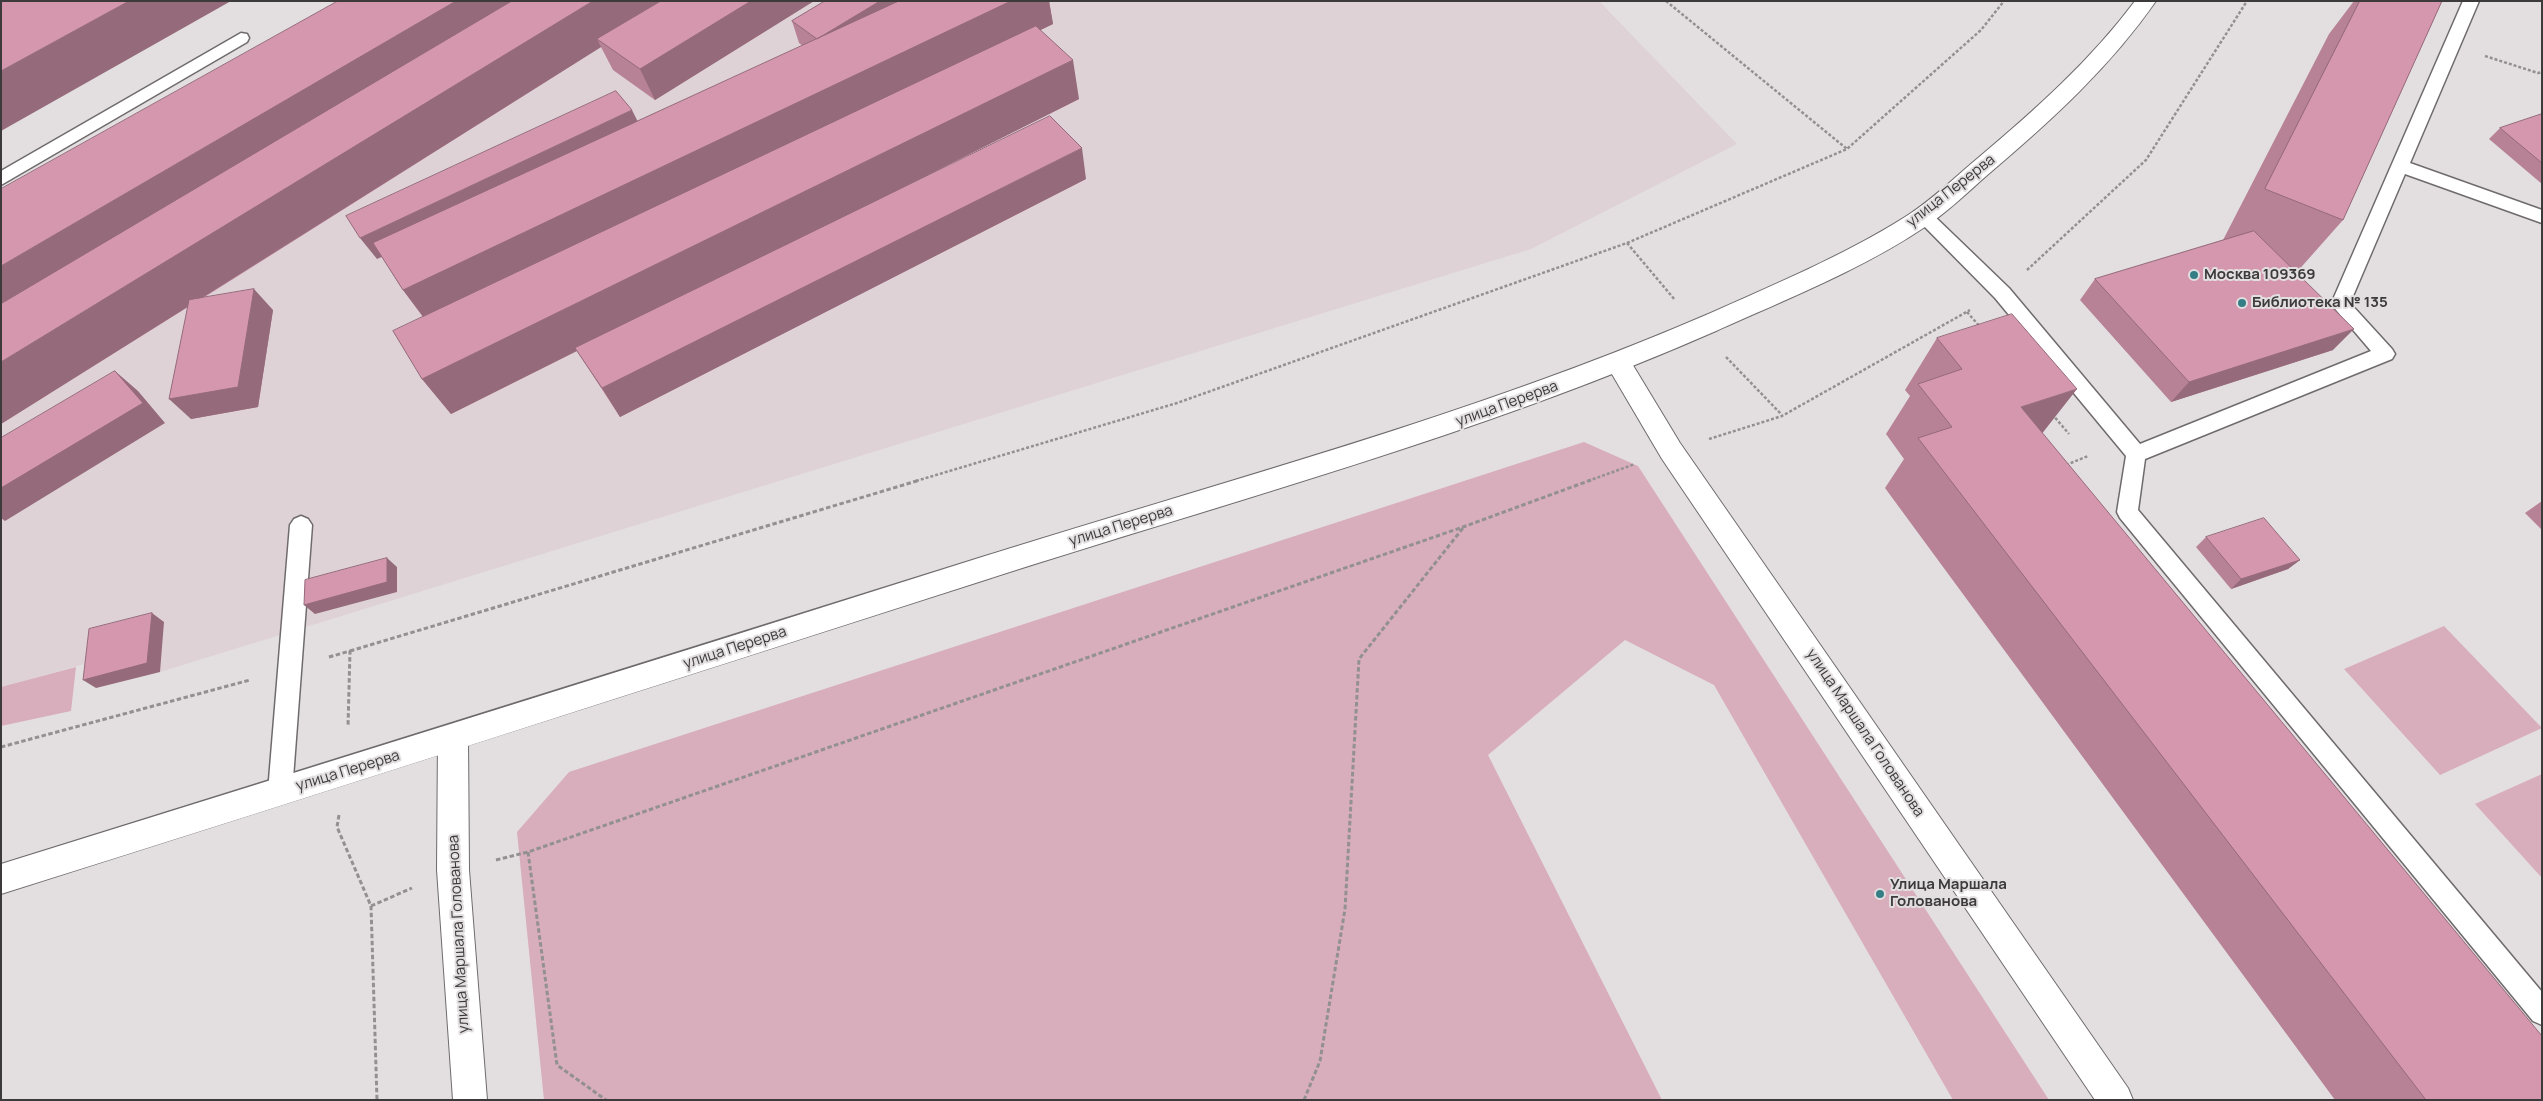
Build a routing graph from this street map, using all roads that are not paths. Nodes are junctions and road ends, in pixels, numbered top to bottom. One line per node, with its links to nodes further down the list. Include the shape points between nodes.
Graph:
1 (2146, 1): 6 (main road, улица Перерва, via 2128,27 2032,126)
2 (2471, 1): 4 (lane)
3 (241, 38): 5 (lane)
4 (2400, 166): 7 (lane); 9 (lane, via 2340,304 2385,354)
5 (1, 179)
6 (1924, 217): 8 (main road, улица Перерва, via 1873,248); 9 (lane, via 2002,293)
7 (2542, 217)
8 (1619, 364): 11 (main road, улица Перерва, via 1466,419 1023,556); 16 (main road, улица Маршала Голованова, via 1671,450)
9 (2136, 454): 14 (lane, via 2127,512)
10 (301, 524): 12 (lane)
11 (454, 738): 12 (main road, улица Перерва); 15 (main road, улица Маршала Голованова, via 453,870)
12 (280, 792): 13 (main road, улица Перерва)
13 (1, 879)
14 (2542, 1012)
15 (470, 1100)
16 (2116, 1100)

